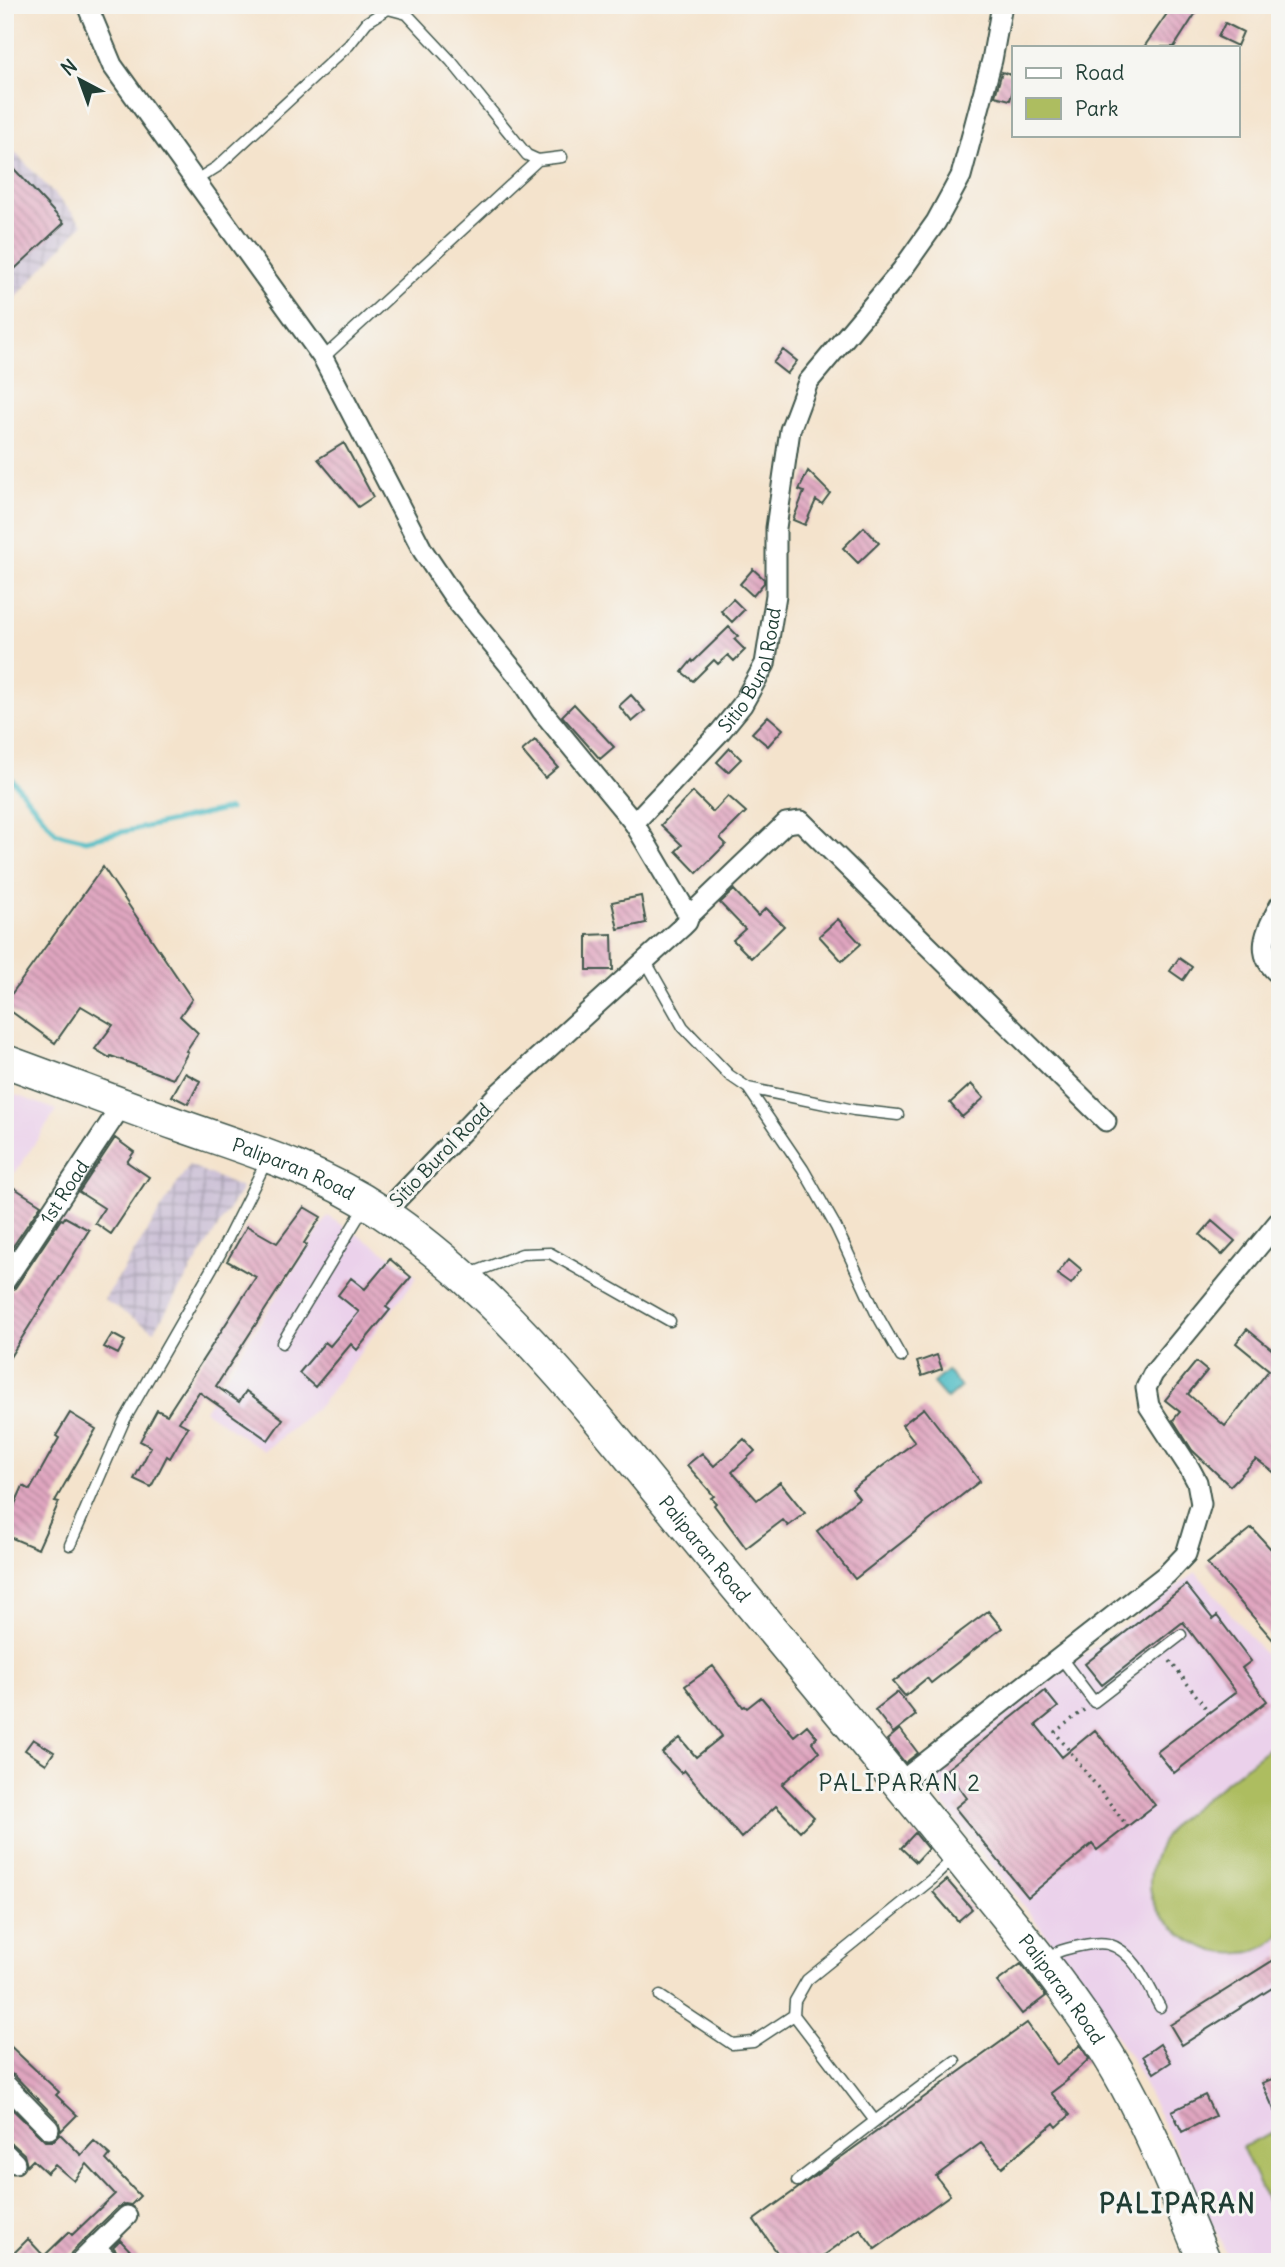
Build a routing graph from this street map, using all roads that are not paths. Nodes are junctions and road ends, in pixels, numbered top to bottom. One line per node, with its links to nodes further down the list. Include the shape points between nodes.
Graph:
1 (88, 5): 5 (street, via 112,65)
2 (1002, 5): 7 (street, Sitio Burol Road, via 961,176 902,271 808,383 790,430 776,528 776,594 765,664 720,732)
3 (562, 157): 4 (lane)
4 (538, 160): 5 (lane, via 527,155 407,15 387,9 367,22 349,45 217,167); 6 (lane)
5 (196, 180): 6 (street)
6 (323, 359): 7 (street, via 423,551 542,711)
7 (634, 823): 9 (street)
8 (1280, 905): 11 (street, via 1265,939 1264,956)
9 (690, 916): 10 (street, Sitio Burol Road); 16 (street, Sitio Burol Road, via 786,823 801,821)
10 (645, 961): 13 (lane, via 683,1027 729,1075); 18 (street, Sitio Burol Road)
11 (1280, 975)
12 (5, 1061): 14 (main road, Paliparan Road)
13 (748, 1088): 15 (lane); 24 (lane, via 803,1168)
14 (122, 1105): 17 (main road, Paliparan Road); 21 (street, 1st Road)
15 (898, 1115)
16 (1106, 1121)
17 (268, 1156): 18 (main road, Paliparan Road); 25 (lane, via 220,1254 124,1421)
18 (376, 1208): 20 (main road, Paliparan Road); 23 (lane)
19 (1280, 1220): 27 (street, via 1146,1388 1149,1406 1197,1482 1201,1504 1186,1554)
20 (464, 1276): 22 (lane, via 522,1254 550,1253); 28 (main road, Paliparan Road, via 555,1370)
21 (5, 1281)
22 (670, 1321)
23 (282, 1343)
24 (901, 1357)
25 (70, 1545)
26 (1181, 1635): 27 (lane, via 1094,1702)
27 (1061, 1658): 28 (street)
28 (898, 1783): 29 (main road, Paliparan Road)
29 (957, 1855): 30 (main road, Paliparan Road); 33 (lane, via 807,1980 795,2001)
30 (1041, 1960): 32 (lane, via 1058,1950 1106,1944 1125,1954); 43 (main road, Paliparan Road, via 1118,2071)
31 (660, 1996): 33 (lane, via 732,2044 753,2042)
32 (1160, 2007)
33 (794, 2015): 36 (lane)
34 (955, 2061): 36 (lane)
35 (5, 2084): 37 (street)
36 (876, 2121): 38 (lane)
37 (49, 2129)
38 (797, 2181)
39 (127, 2216): 40 (street)
40 (95, 2247): 41 (street); 42 (street)
41 (80, 2262)
42 (110, 2262)
43 (1205, 2262)

